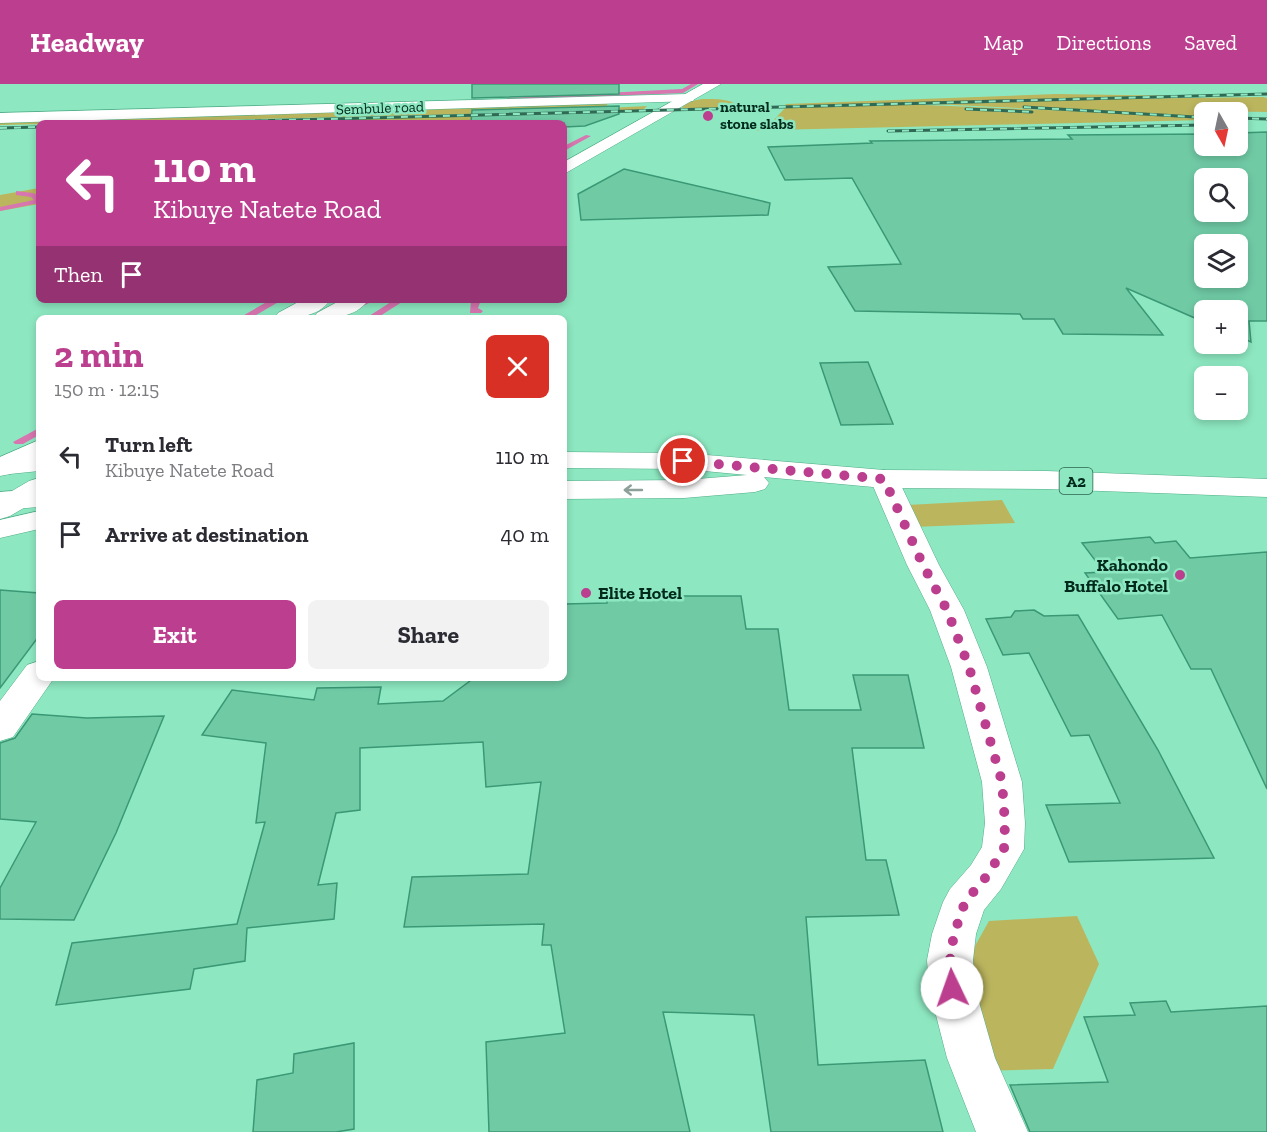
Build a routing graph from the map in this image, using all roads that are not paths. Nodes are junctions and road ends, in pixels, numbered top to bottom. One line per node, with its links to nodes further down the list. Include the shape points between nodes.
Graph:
1 (714, 84): 2 (street)
2 (688, 98): 3 (street, Sembule road); 4 (street)
3 (0, 118)
4 (567, 167)
5 (314, 303): 7 (street)
6 (352, 303): 8 (street)
7 (292, 315)
8 (330, 315)
9 (36, 450): 12 (street)
10 (567, 460): 13 (street, A2, via 683,461)
11 (36, 463): 12 (street)
12 (1, 467)
13 (838, 475): 14 (street, A2); 16 (street, A2, one-way to 16, via 684,489)
14 (884, 479): 15 (street, A2); 21 (street, via 947,610 969,667 1002,782 1004,849 965,902 950,960 952,988 970,1058)
15 (1267, 488)
16 (567, 490)
17 (23, 502): 18 (street)
18 (0, 529)
19 (36, 677): 20 (street)
20 (0, 728)
21 (1002, 1132)

